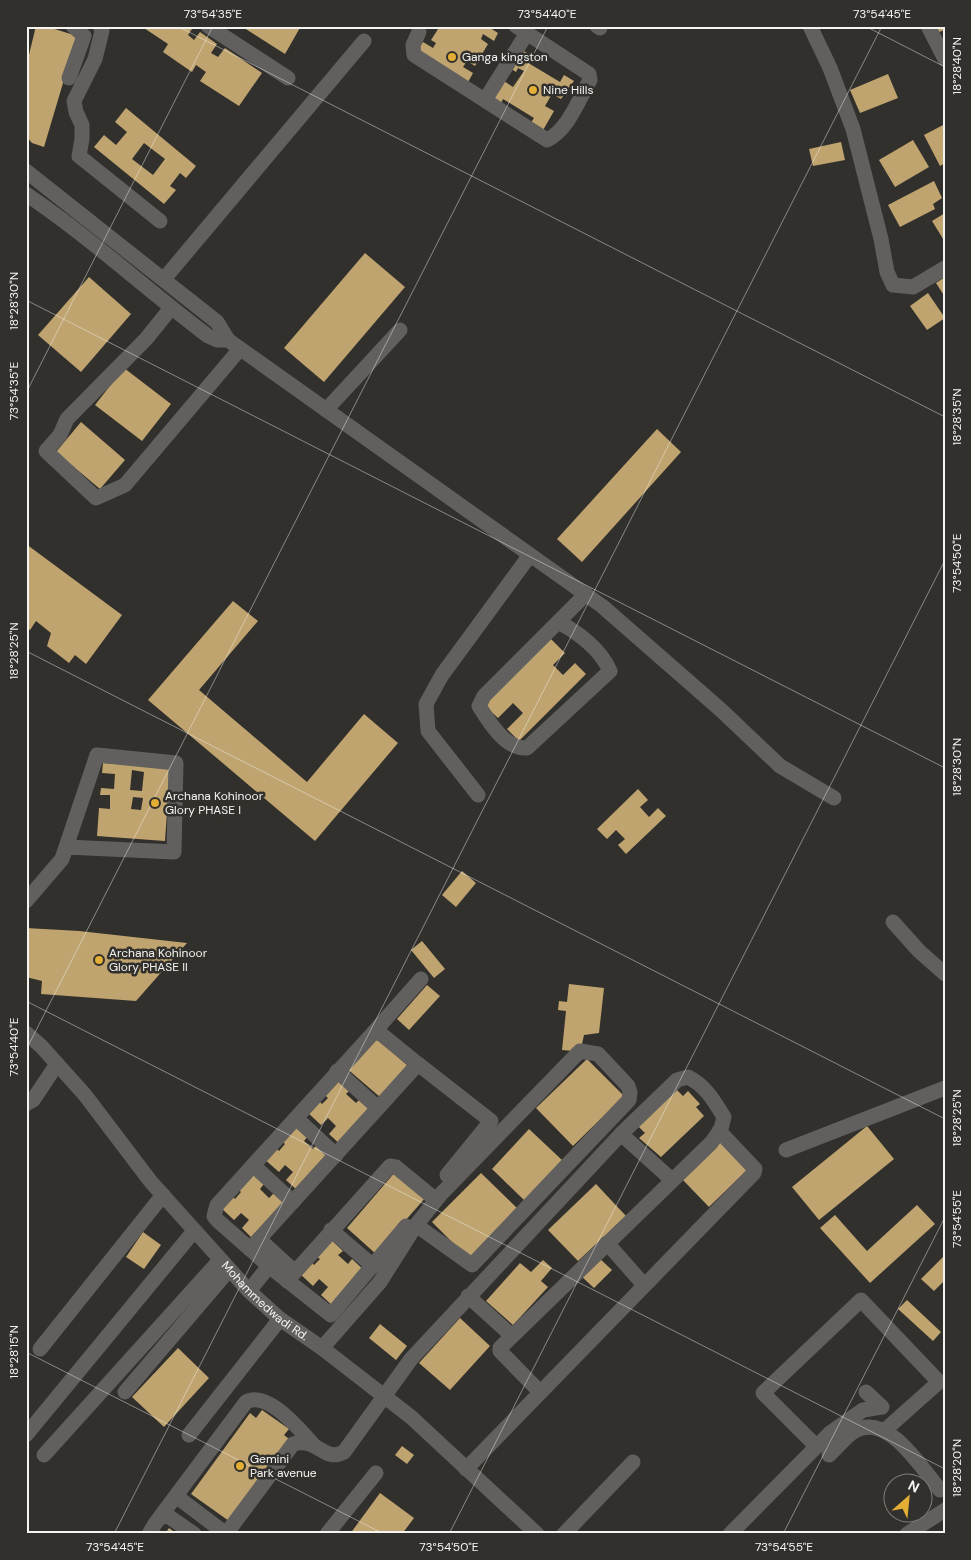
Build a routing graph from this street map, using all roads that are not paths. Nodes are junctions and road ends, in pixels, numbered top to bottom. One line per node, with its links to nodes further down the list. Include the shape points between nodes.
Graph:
1 (73, 26): 10 (street, via 84,36)
2 (100, 26): 15 (street, via 102,31 96,53 74,101 82,125 79,156)
3 (208, 26): 11 (street)
4 (810, 26): 16 (street, via 853,129 893,286 913,287)
5 (928, 26): 9 (street)
6 (418, 28): 12 (street, via 414,55)
7 (521, 30): 12 (street); 12 (street, via 589,74 590,80 558,133 547,140)
8 (364, 41): 17 (street)
9 (945, 59)
10 (69, 78)
11 (288, 78)
12 (485, 100)
13 (26, 171): 17 (street)
14 (26, 194): 18 (street, via 58,215)
15 (160, 221)
16 (945, 268)
17 (164, 279): 20 (street, via 218,322)
18 (171, 308): 20 (street, via 208,336); 20 (street, via 146,339 67,419 60,435 46,451 96,498 125,485)
19 (400, 330): 21 (street)
20 (234, 345): 21 (street)
21 (326, 410): 22 (street)
22 (530, 554): 23 (street); 25 (street, via 442,675 426,704 428,730)
23 (586, 594): 24 (street); 26 (street, via 707,697 780,766)
24 (560, 623): 24 (street, via 484,696 479,706 488,721 512,746 527,748 610,671 605,660 574,631)
25 (478, 795)
26 (834, 798)
27 (64, 853): 27 (street, via 97,755 176,763 174,852); 28 (street)
28 (26, 901)
29 (893, 922): 30 (street)
30 (945, 974)
31 (421, 979): 32 (street)
32 (374, 1032): 35 (street); 36 (street)
33 (26, 1033): 34 (street, Mohammedwadi Rd.)
34 (57, 1064): 38 (street, via 33,1100); 47 (street, Mohammedwadi Rd., via 85,1094)
35 (418, 1064): 39 (street); 48 (street, via 491,1121)
36 (337, 1071): 39 (street); 40 (street)
37 (945, 1088): 43 (street)
38 (26, 1104)
39 (378, 1108): 44 (street)
40 (296, 1118): 44 (street); 45 (street)
41 (719, 1131): 42 (street, via 724,1117 700,1083 688,1077 677,1080); 46 (street, via 711,1143); 59 (street, via 755,1169 754,1173)
42 (622, 1134): 46 (street); 61 (street)
43 (786, 1150)
44 (336, 1155): 49 (street)
45 (253, 1165): 49 (street); 54 (street, via 217,1205 214,1216)
46 (672, 1180): 53 (street)
47 (163, 1195): 52 (street, Mohammedwadi Rd.); 65 (street)
48 (430, 1195): 51 (street, via 396,1167 390,1166); 57 (street)
49 (293, 1202): 54 (street)
50 (416, 1225): 50 (street, via 441,1194 580,1051 598,1054 628,1086 629,1100 472,1265); 64 (street, via 380,1282)
51 (331, 1230): 57 (street); 58 (street)
52 (194, 1231): 55 (street, Mohammedwadi Rd.); 71 (street)
53 (607, 1243): 59 (street); 63 (street)
54 (254, 1244): 56 (street); 58 (street)
55 (225, 1265): 60 (street, Mohammedwadi Rd.); 66 (street); 75 (street)
56 (269, 1266): 58 (street); 60 (street)
57 (374, 1266): 58 (street, via 331,1315)
58 (291, 1277)
59 (644, 1285): 67 (street)
60 (248, 1291): 62 (street, Mohammedwadi Rd.)
61 (468, 1296): 63 (street); 69 (street, via 411,1358)
62 (280, 1319): 64 (street, Mohammedwadi Rd.); 72 (street)
63 (512, 1336): 67 (street, via 500,1351)
64 (322, 1348): 69 (street, Mohammedwadi Rd.)
65 (40, 1349)
66 (124, 1392)
67 (540, 1392): 78 (street)
68 (866, 1392): 74 (street, via 882,1407 863,1410)
69 (383, 1395): 73 (street, via 344,1452 329,1455); 78 (street, Mohammedwadi Rd.)
70 (885, 1430): 74 (street, via 939,1382 862,1300 764,1393); 76 (street, via 855,1431); 80 (street, via 902,1444)
71 (26, 1435)
72 (189, 1435)
73 (312, 1443): 81 (street, via 295,1424 264,1400 253,1398 246,1402); 86 (street, via 300,1442 288,1449)
74 (816, 1446): 90 (street)
75 (44, 1455)
76 (830, 1455)
77 (633, 1462): 89 (street)
78 (466, 1469): 88 (street, Mohammedwadi Rd.)
79 (376, 1473): 87 (street)
80 (940, 1490)
81 (176, 1496): 83 (street); 86 (street)
82 (945, 1510): 91 (street)
83 (160, 1517): 84 (street); 85 (street, via 168,1516)
84 (149, 1534)
85 (194, 1534)
86 (226, 1534)
87 (328, 1534)
88 (537, 1534)
89 (564, 1534)
90 (730, 1534)
91 (907, 1534)

